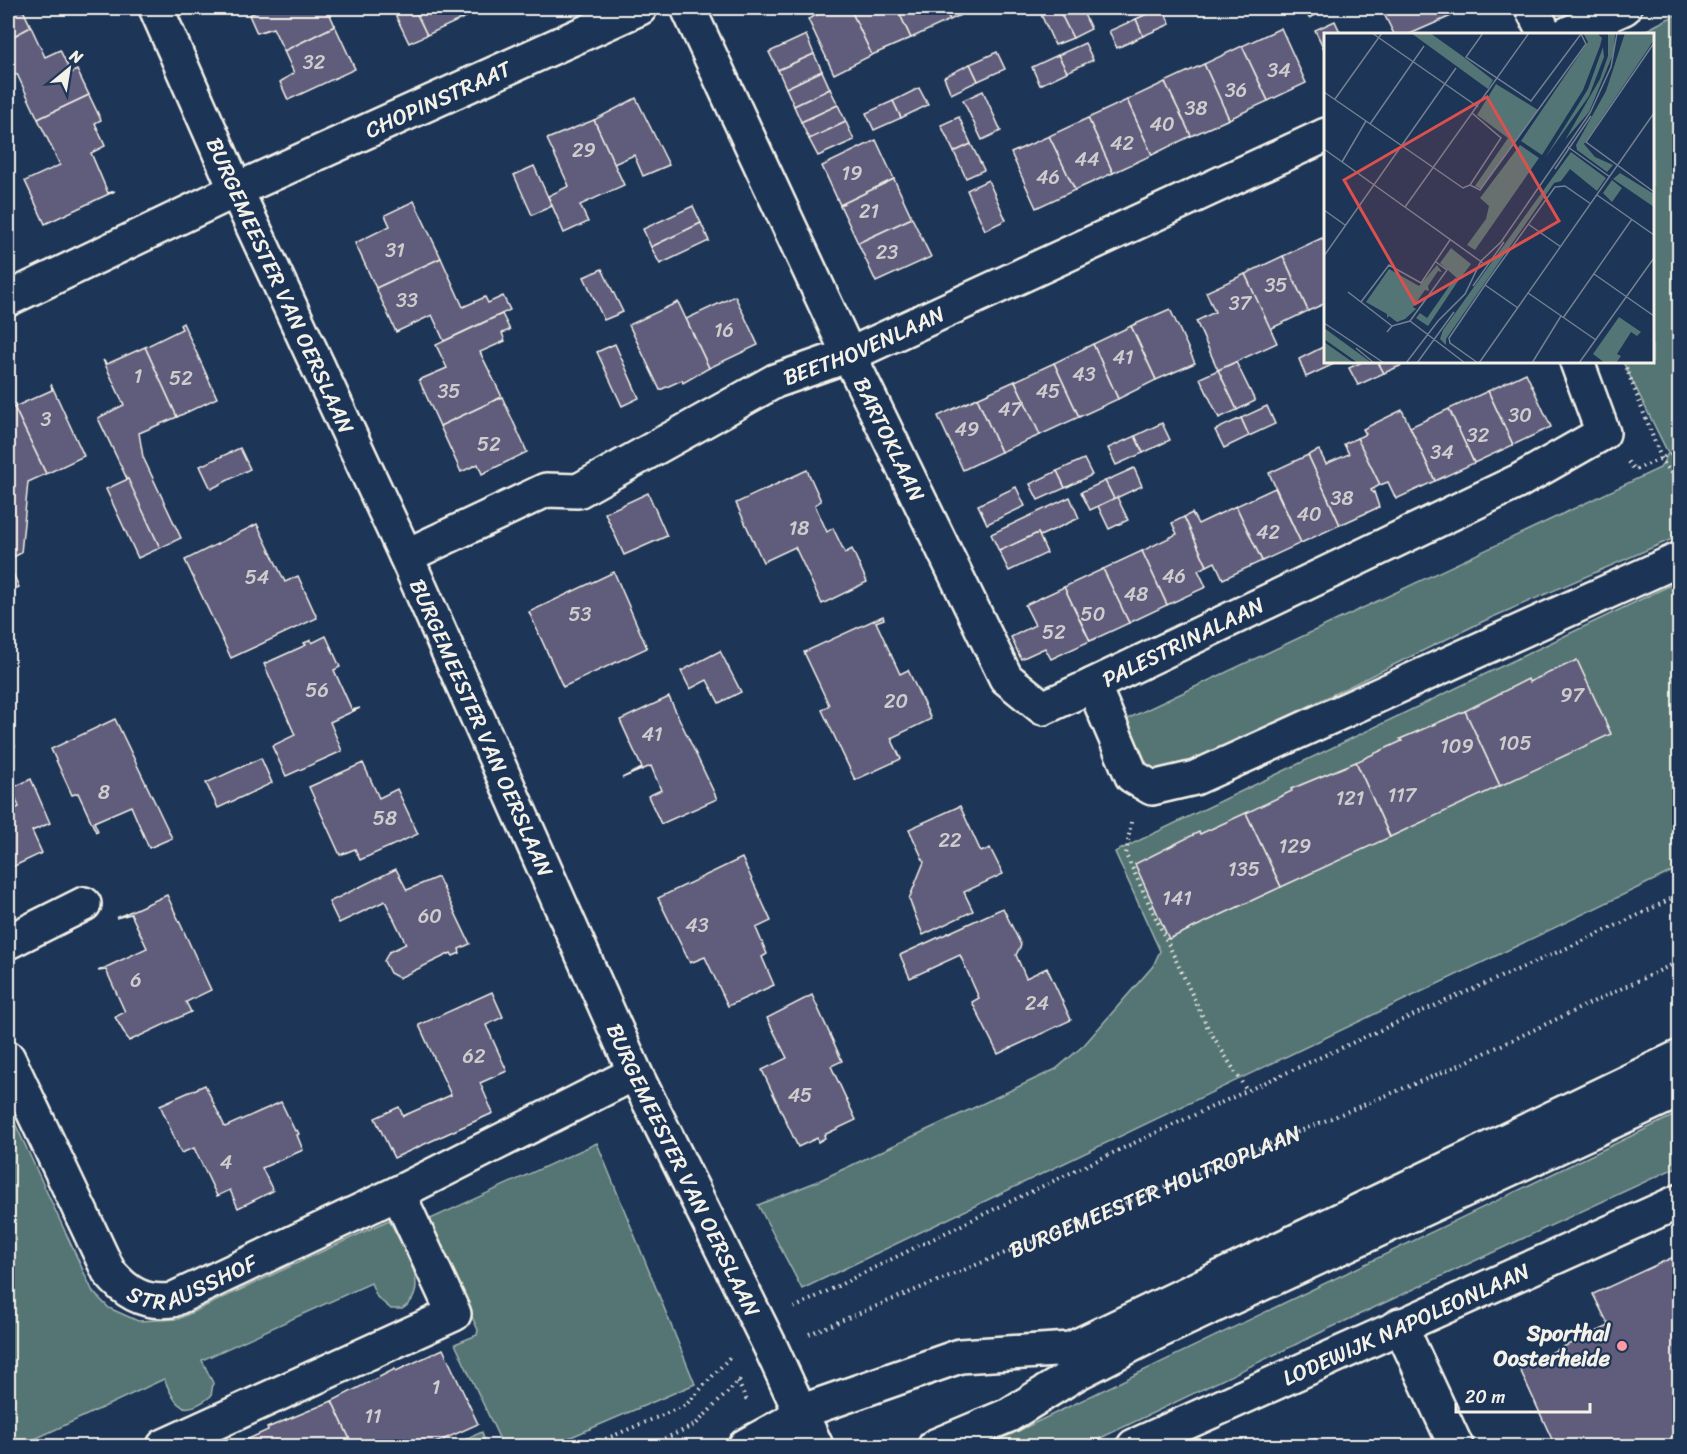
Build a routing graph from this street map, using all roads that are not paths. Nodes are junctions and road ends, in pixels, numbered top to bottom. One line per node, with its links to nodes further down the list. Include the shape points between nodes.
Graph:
1 (156, 8): 9 (street, BURGEMEESTER VAN OERSLAAN)
2 (640, 8): 9 (street, CHOPINSTRAAT)
3 (688, 8): 11 (street, BARTOKLAAN)
4 (1532, 8): 6 (street)
5 (1624, 8): 7 (street)
6 (1544, 33)
7 (1569, 33)
8 (1324, 136): 11 (street, BEETHOVENLAAN)
9 (236, 190): 10 (street, CHOPINSTRAAT); 13 (street, BURGEMEESTER VAN OERSLAAN)
10 (8, 299)
11 (849, 355): 13 (street, BEETHOVENLAAN, via 775,381 578,491 546,490); 15 (street, BARTOKLAAN, via 1006,678 1043,708)
12 (1577, 363): 15 (street, PALESTRINALAAN, via 1603,432 1517,482)
13 (406, 556): 20 (street, BURGEMEESTER VAN OERSLAAN)
14 (1680, 559): 15 (street, PALESTRINALAAN, via 1195,778 1152,788 1132,776)
15 (1093, 685)
16 (84, 904): 17 (street)
17 (8, 942)
18 (1680, 1057): 25 (street, via 1071,1349 960,1356)
19 (8, 1058): 22 (street, STRAUSSHOF, via 109,1272 133,1294 147,1300 172,1300)
20 (635, 1073): 22 (street, STRAUSSHOF); 25 (street, BURGEMEESTER VAN OERSLAAN)
21 (1680, 1090): 29 (street, via 1155,1333 1077,1373 1009,1415)
22 (399, 1193): 26 (street, via 454,1314)
23 (1680, 1201): 24 (street, LODEWIJK NAPOLEONLAAN)
24 (1400, 1325): 30 (street, LODEWIJK NAPOLEONLAAN); 31 (street)
25 (800, 1412): 27 (street); 28 (street, BURGEMEESTER VAN OERSLAAN)
26 (164, 1446)
27 (746, 1446)
28 (816, 1446)
29 (935, 1446)
30 (1134, 1446)
31 (1456, 1446)

